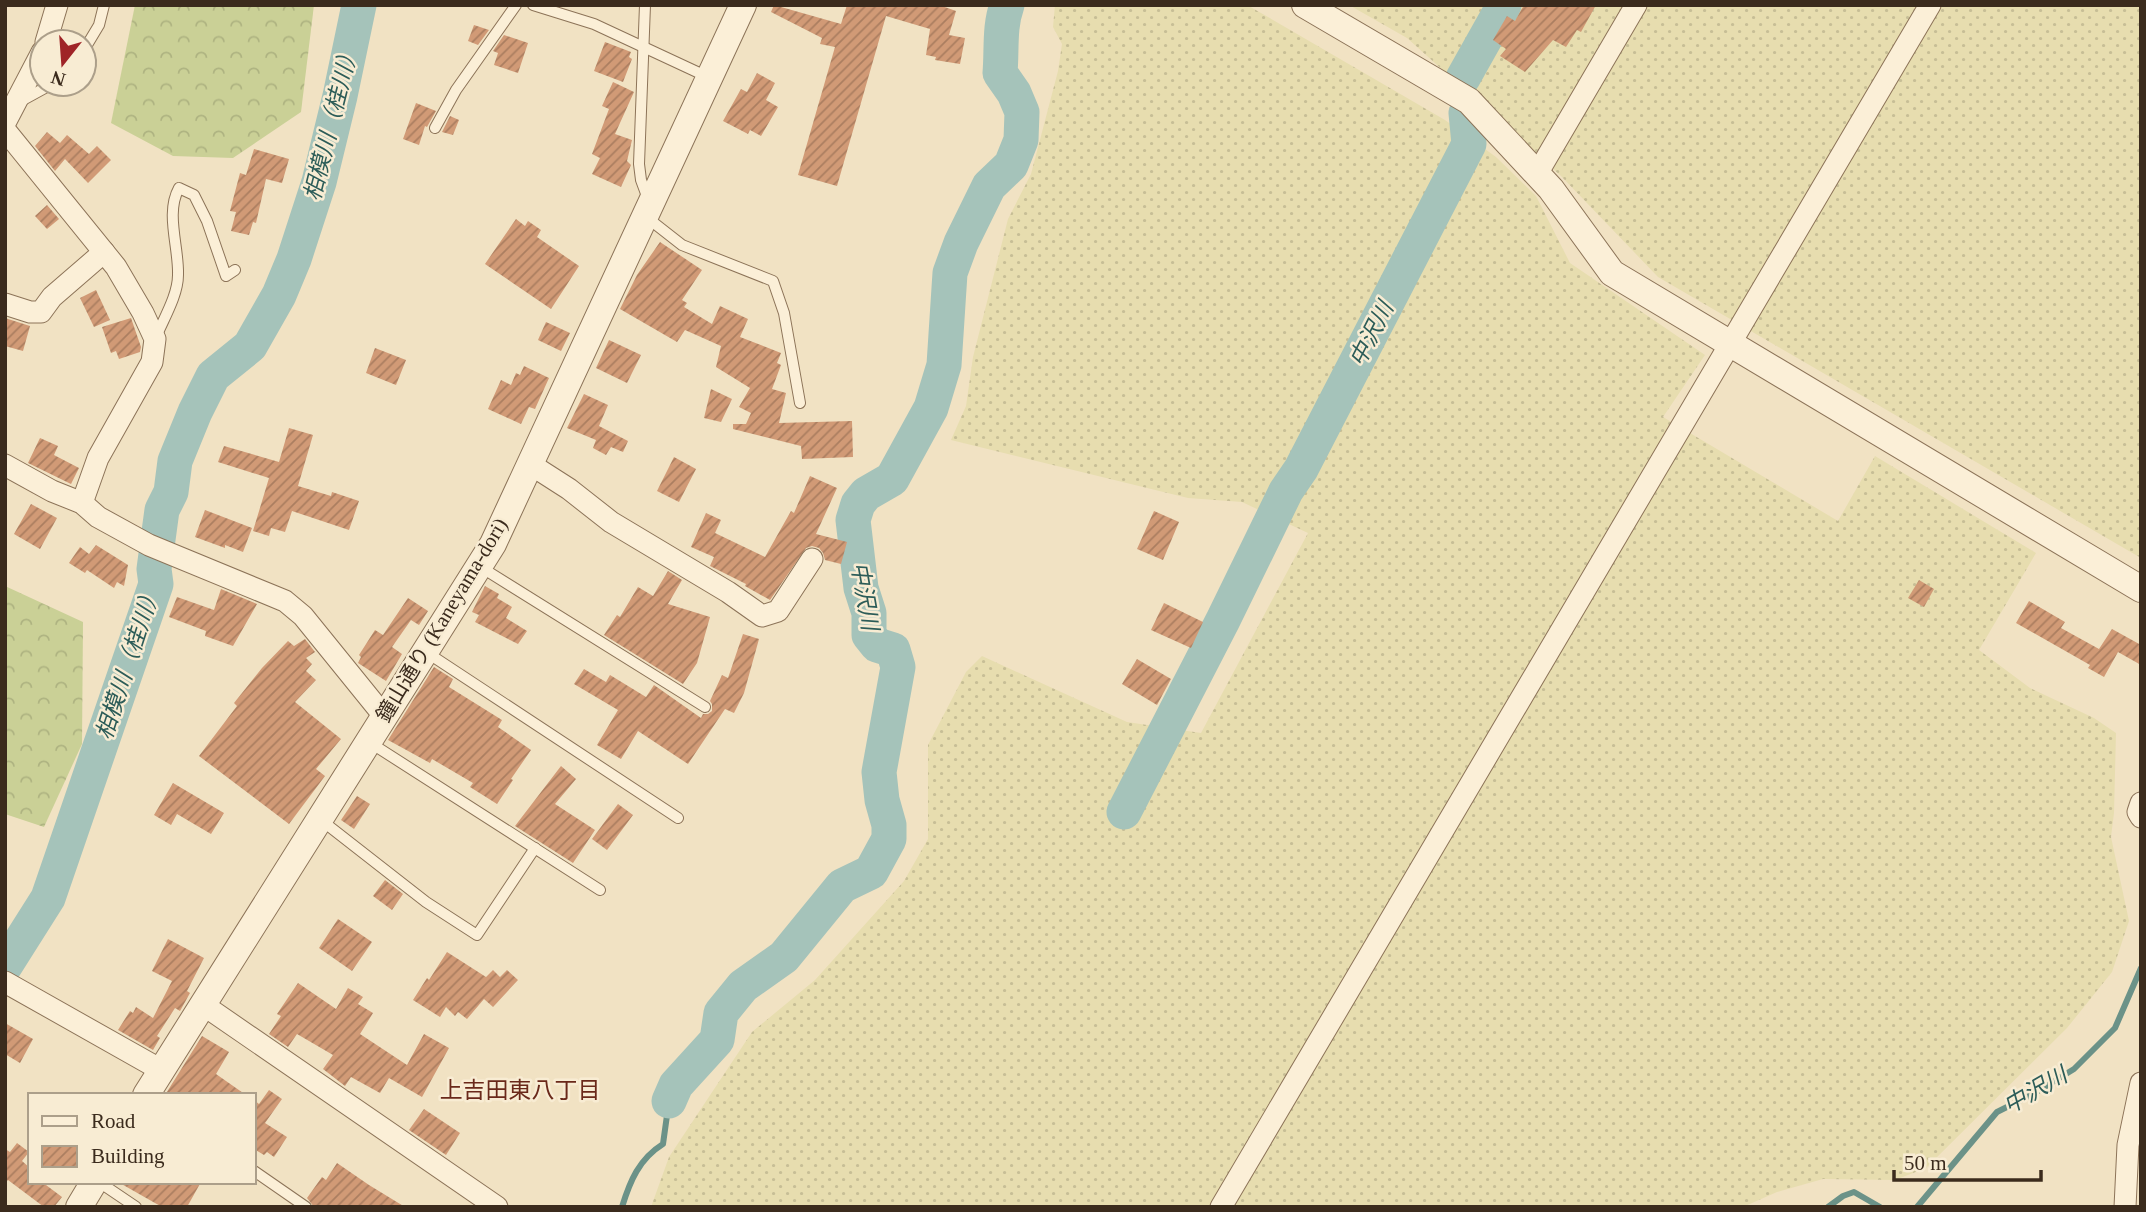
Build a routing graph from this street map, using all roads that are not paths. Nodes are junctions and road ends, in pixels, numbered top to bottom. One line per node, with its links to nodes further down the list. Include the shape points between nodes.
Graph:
1 (57, 5): 10 (street)
2 (104, 5): 11 (lane)
3 (516, 5): 18 (lane)
4 (533, 5): 12 (lane)
5 (645, 5): 12 (lane)
6 (743, 5): 13 (street, 鐘山通り (Kaneyama-dori))
7 (1305, 5): 20 (street, via 1469,101)
8 (1636, 5): 20 (street)
9 (1930, 5): 26 (street)
10 (50, 28)
11 (97, 28)
12 (642, 44): 13 (lane); 21 (lane, via 639,164)
13 (710, 78): 21 (street, 鐘山通り (Kaneyama-dori))
14 (28, 81): 16 (street)
15 (28, 97): 16 (lane)
16 (18, 102): 17 (street)
17 (5, 123)
18 (435, 128)
19 (5, 130): 22 (street)
20 (1537, 174): 26 (street, via 1612,273)
21 (648, 211): 27 (lane, via 682,245 773,281 784,313); 28 (street, 鐘山通り (Kaneyama-dori))
22 (104, 251): 24 (street, via 41,312); 25 (street)
23 (235, 270): 25 (lane, via 226,276 194,195 179,188 172,200 179,278)
24 (5, 304)
25 (155, 339): 30 (street, via 152,362 98,458)
26 (1730, 343): 33 (street); 56 (street)
27 (800, 403)
28 (530, 464): 31 (street, via 611,522 762,616 778,611); 32 (street, 鐘山通り (Kaneyama-dori))
29 (5, 465): 30 (street)
30 (82, 503): 36 (street, via 149,545 285,601 303,616)
31 (812, 559)
32 (479, 566): 34 (street, 鐘山通り (Kaneyama-dori)); 35 (lane)
33 (2141, 589)
34 (425, 651): 36 (street, 鐘山通り (Kaneyama-dori)); 40 (lane)
35 (705, 707)
36 (384, 716): 37 (street, 鐘山通り (Kaneyama-dori))
37 (369, 741): 41 (street, 鐘山通り (Kaneyama-dori)); 42 (lane)
38 (2141, 803): 39 (street)
39 (2141, 817)
40 (678, 818)
41 (320, 819): 42 (lane, via 426,902 477,935); 45 (street, 鐘山通り (Kaneyama-dori))
42 (535, 848): 43 (lane)
43 (600, 890)
44 (13, 987): 46 (street)
45 (202, 1004): 46 (street, 鐘山通り (Kaneyama-dori)); 55 (street)
46 (161, 1070): 48 (street, 鐘山通り (Kaneyama-dori))
47 (2141, 1083): 57 (street, via 2128,1145)
48 (147, 1093)
49 (256, 1172): 54 (lane)
50 (93, 1184): 52 (street)
51 (102, 1184): 53 (lane)
52 (79, 1207)
53 (136, 1207)
54 (306, 1207)
55 (497, 1207)
56 (1221, 1207)
57 (2125, 1207)

